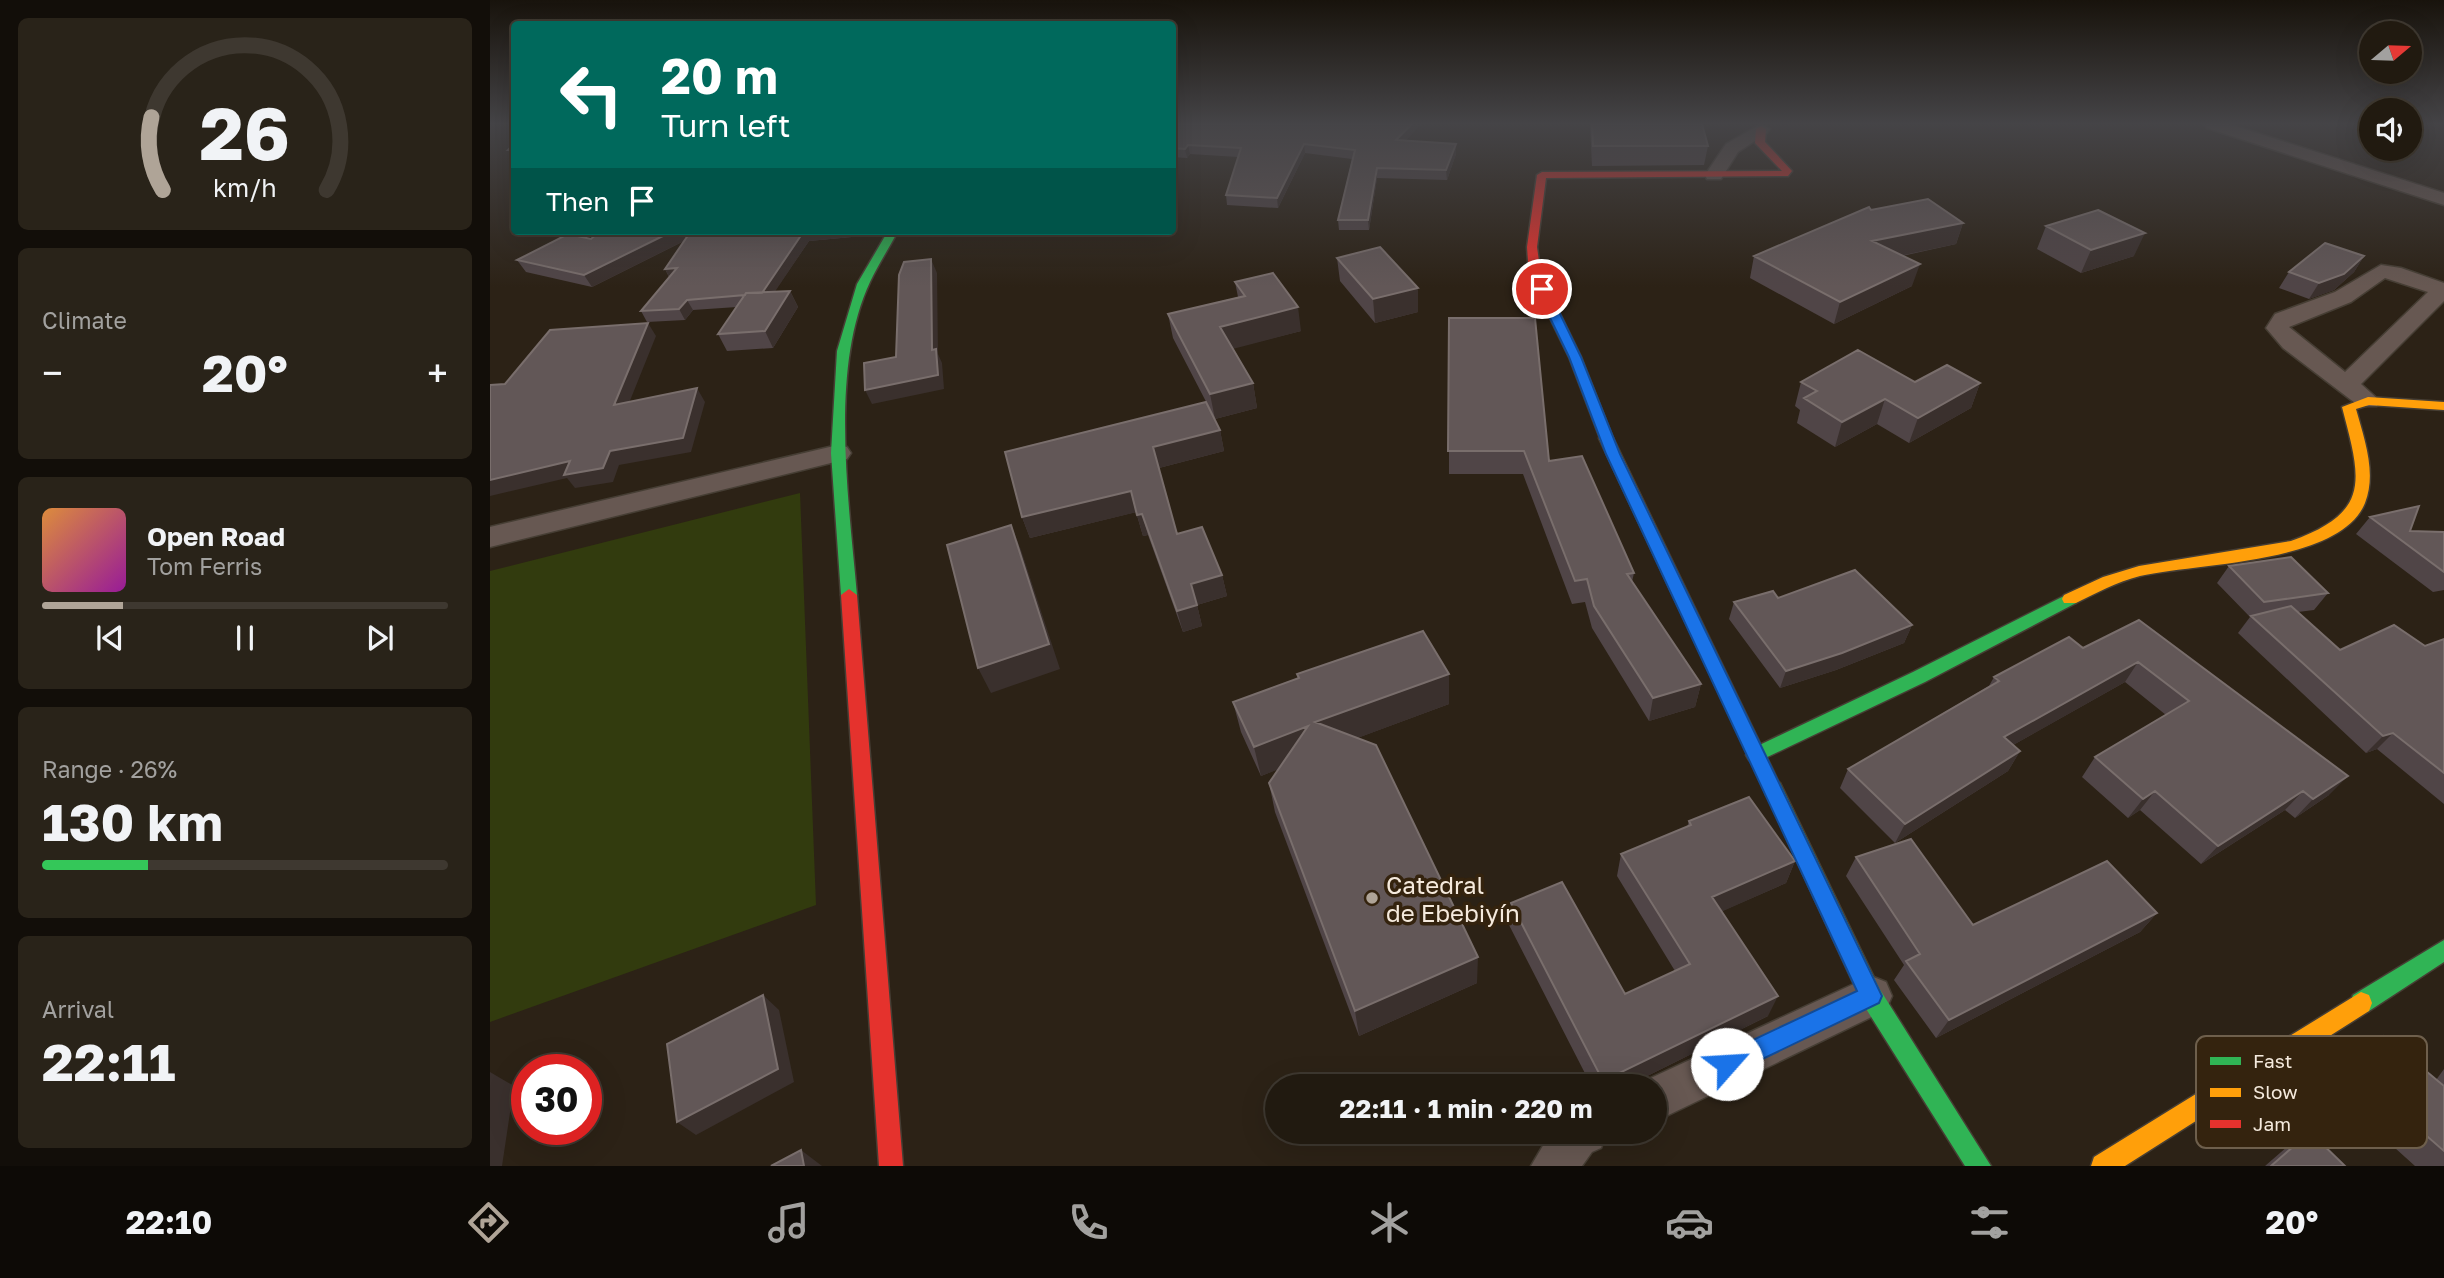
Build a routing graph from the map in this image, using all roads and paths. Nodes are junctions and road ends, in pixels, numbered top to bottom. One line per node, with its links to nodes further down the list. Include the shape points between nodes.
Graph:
1 (1542, 178): 10 (street, via 1532,254 1535,275 1575,357 1599,424)
2 (2381, 178): 3 (street)
3 (2444, 199)
4 (891, 235): 8 (street, via 863,284 843,351)
5 (2347, 384): 5 (street, via 2291,343 2278,324 2343,297 2381,271 2438,290 2440,293); 6 (street)
6 (2368, 401): 7 (street); 10 (street, via 2349,407 2364,492 2346,520 2328,536 2305,544 2146,569 2099,584)
7 (2444, 406)
8 (838, 453): 9 (street); 17 (street)
9 (490, 537)
10 (1755, 755): 12 (street)
11 (2444, 950): 13 (street)
12 (1871, 996): 14 (street); 19 (street)
13 (2308, 1036)
14 (1667, 1094)
15 (2196, 1107): 20 (street)
16 (1570, 1144): 18 (street)
17 (891, 1166)
18 (1554, 1166)
19 (1979, 1166)
20 (2103, 1166)

